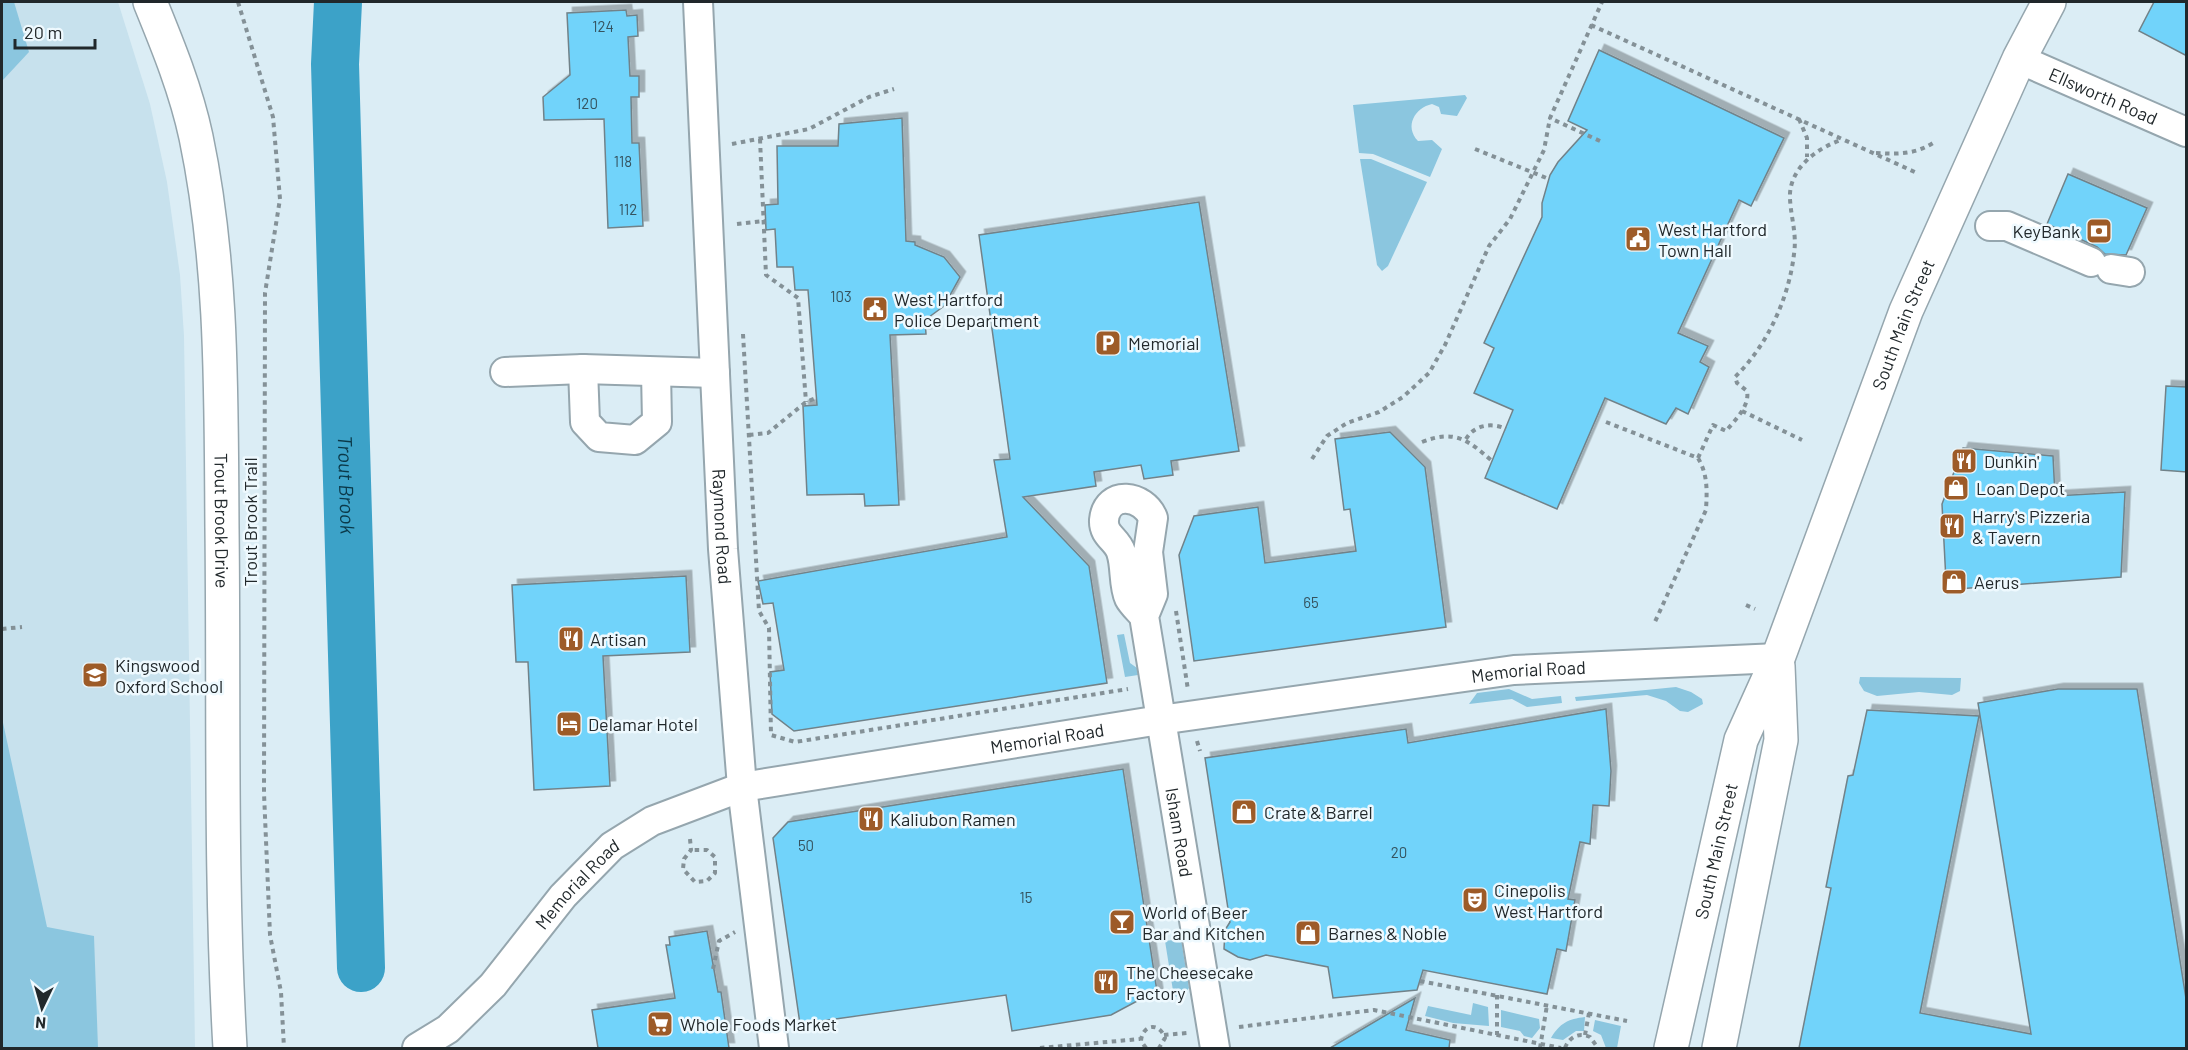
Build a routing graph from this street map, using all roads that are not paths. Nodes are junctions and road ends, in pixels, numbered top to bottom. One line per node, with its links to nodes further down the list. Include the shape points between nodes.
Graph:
1 (150, 2): 17 (main road, Trout Brook Drive, via 175,64 196,135 217,290)
2 (698, 2): 11 (street, Raymond Road)
3 (2049, 2): 4 (main road, South Main Street)
4 (2019, 59): 5 (street, Ellsworth Road); 13 (main road, South Main Street, via 1906,311)
5 (2187, 132)
6 (1990, 226): 7 (street, via 2007,226)
7 (2111, 268)
8 (583, 369): 9 (street); 10 (street); 10 (street, via 585,422 599,437 635,440 657,422)
9 (505, 372)
10 (656, 372): 11 (street)
11 (715, 372): 15 (street, Raymond Road, via 723,549)
12 (1144, 616): 14 (street, Isham Road)
13 (1778, 658): 14 (street, Memorial Road, via 1514,670); 20 (main road, South Main Street, via 1741,740); 21 (main road, South Main Street, via 1780,740)
14 (1160, 720): 15 (street, Memorial Road); 16 (street, Isham Road)
15 (742, 787): 18 (street, Memorial Road, via 652,821 612,846 563,896 493,985 448,1029); 19 (street, Raymond Road)
16 (1214, 1039)
17 (230, 1048)
18 (417, 1048)
19 (774, 1048)
20 (1671, 1048)
21 (1719, 1048)

